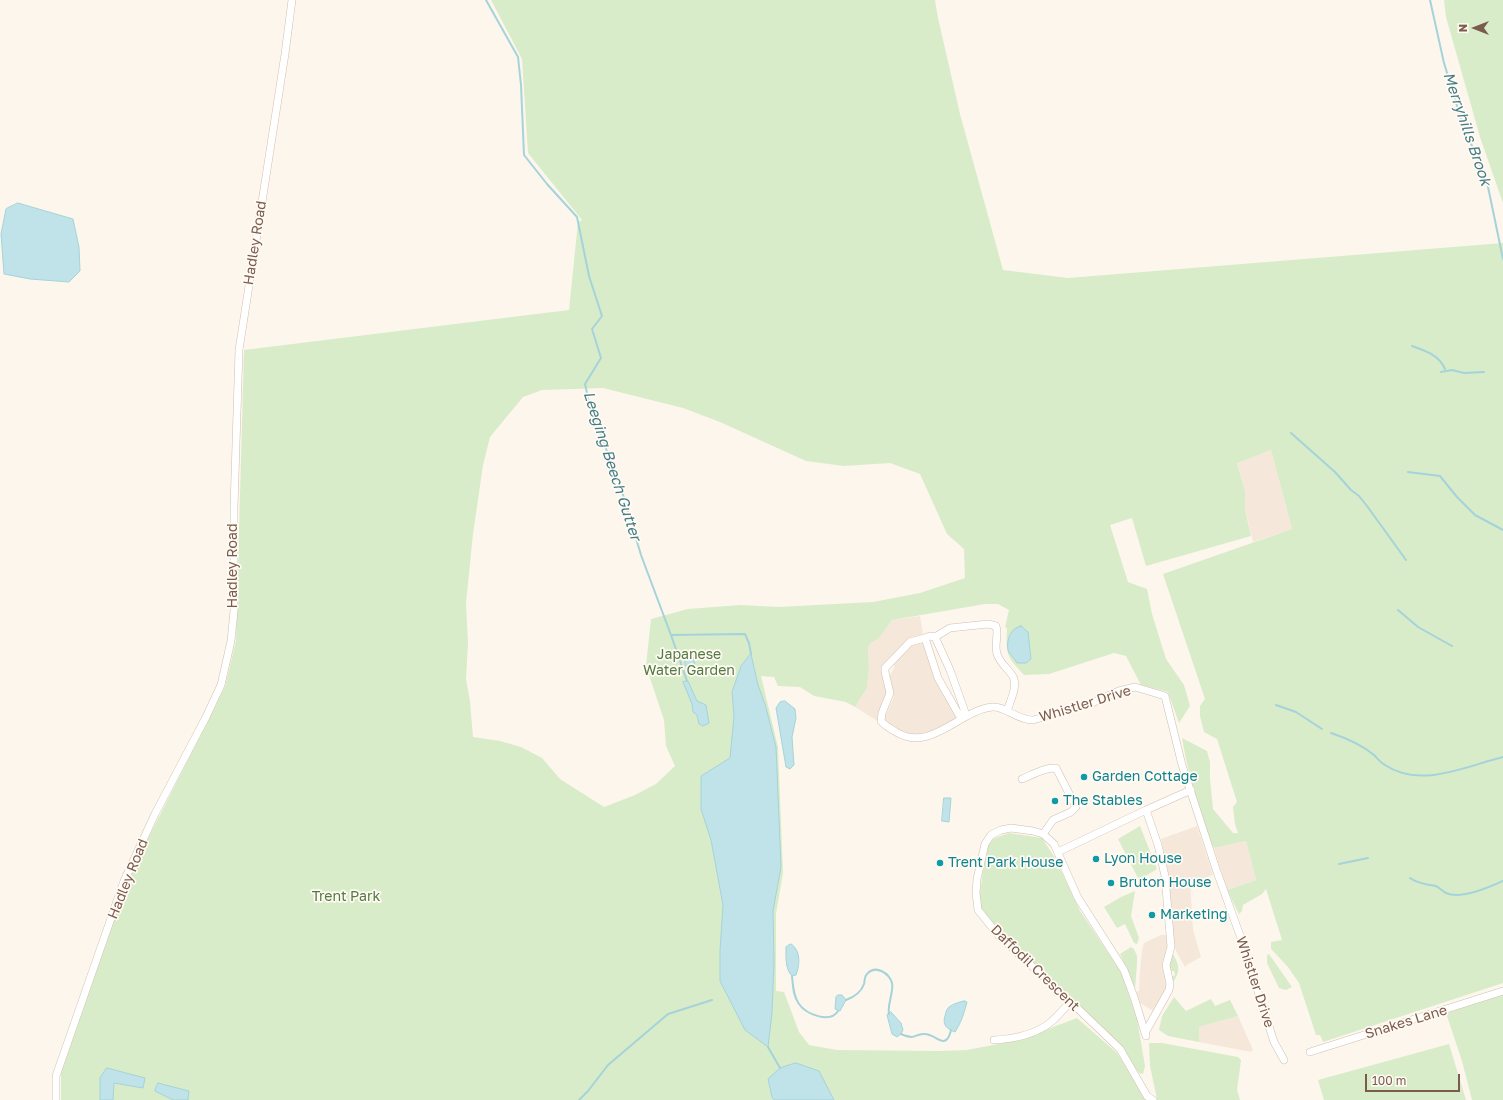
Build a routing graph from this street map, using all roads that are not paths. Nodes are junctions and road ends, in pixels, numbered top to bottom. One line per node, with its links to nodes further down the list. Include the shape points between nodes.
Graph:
1 (292, 0): 16 (street, Hadley Road, via 239,350 234,506 234,611 231,641 221,685 124,881 56,1076)
2 (935, 637): 3 (street); 4 (street, via 950,628 988,624 996,626 997,655 1013,675 1015,682); 5 (street, via 956,685 965,712)
3 (925, 638): 5 (street, via 938,678 959,715); 5 (street, via 910,642 886,666 890,693 881,721 912,739 938,733)
4 (1007, 711): 5 (street, via 991,707); 7 (street, Whistler Drive, via 1019,718 1033,720 1135,687 1165,696 1182,765)
5 (964, 717)
6 (1022, 779): 9 (street, via 1052,767 1056,768 1076,807 1053,820)
7 (1191, 790): 8 (street); 15 (street, Whistler Drive, via 1274,1042)
8 (1146, 810): 10 (street); 10 (street, via 1164,870 1171,947 1166,965 1169,990 1146,1035 1124,970 1081,902)
9 (1043, 834): 10 (street, via 1054,844); 12 (street, Daffodil Crescent, via 1011,828 994,833 988,838 977,879 978,910 999,936)
10 (1058, 852)
11 (1503, 991): 14 (street, Snakes Lane)
12 (1071, 1002): 13 (street, via 1043,1027 1028,1034); 17 (street, Daffodil Crescent, via 1120,1049 1147,1096)
13 (994, 1040)
14 (1310, 1052)
15 (1284, 1060)
16 (56, 1100)
17 (1153, 1100)

